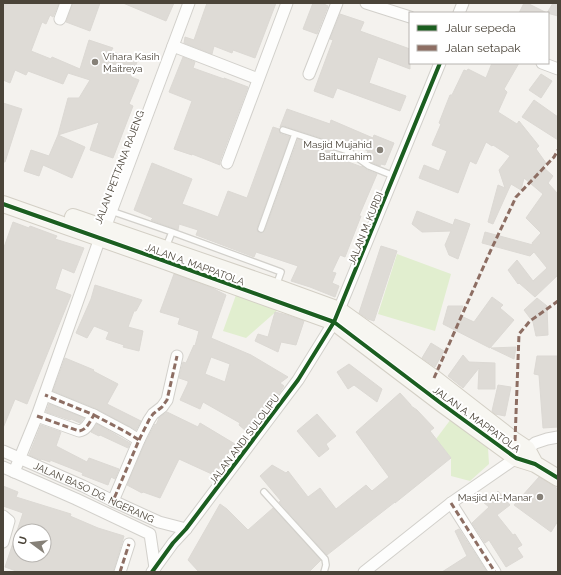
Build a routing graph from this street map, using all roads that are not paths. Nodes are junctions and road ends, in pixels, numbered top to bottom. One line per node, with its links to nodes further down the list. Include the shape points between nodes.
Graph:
1 (66, 3): 7 (street)
2 (189, 3): 8 (street, JALAN PETTANA RAJENG)
3 (287, 3): 13 (street)
4 (337, 3): 12 (street)
5 (366, 3): 6 (street)
6 (409, 17)
7 (60, 19)
8 (173, 46): 13 (street); 19 (street, JALAN PETTANA RAJENG)
9 (440, 64): 17 (street, JALAN M. KURDI)
10 (545, 64): 11 (street)
11 (558, 69)
12 (309, 74)
13 (258, 79): 16 (street)
14 (283, 130): 15 (lane)
15 (295, 134): 17 (lane, via 348,151 369,166); 20 (lane)
16 (227, 163)
17 (394, 176): 25 (street, JALAN M. KURDI)
18 (5, 199): 22 (street, JALAN A. MAPPATOLA)
19 (111, 211): 21 (lane); 22 (street, JALAN PETTANA RAJENG)
20 (261, 229)
21 (172, 232): 23 (lane); 24 (lane, via 281,272)
22 (103, 233): 23 (street, JALAN A. MAPPATOLA); 27 (street, JALAN PETTANA RAJENG)
23 (164, 254): 24 (street, JALAN A. MAPPATOLA)
24 (274, 294): 25 (street, JALAN A. MAPPATOLA)
25 (337, 316): 33 (street, JALAN A. MAPPATOLA, via 434,378); 45 (street, JALAN ANDI SULOLIPU, via 298,380)
26 (177, 356): 31 (street, via 167,400 153,414)
27 (45, 394): 28 (street); 29 (street, JALAN PETTANA RAJENG)
28 (94, 415): 29 (street, via 82,431); 31 (street)
29 (37, 416): 34 (street, JALAN PETTANA RAJENG)
30 (558, 437): 33 (street, via 535,443)
31 (139, 440): 41 (street)
32 (3, 451): 34 (street, JALAN BASO DG. NGERANG)
33 (522, 454): 37 (street, JALAN A. MAPPATOLA); 42 (street)
34 (20, 458): 36 (street, JALAN PETTANA RAJENG); 38 (street, JALAN BASO DG. NGERANG)
35 (3, 467): 36 (street, JALAN BASO DG. NGERANG)
36 (14, 472): 40 (street, JALAN BASO DG. NGERANG)
37 (558, 478)
38 (83, 486): 40 (street); 41 (street, JALAN BASO DG. NGERANG)
39 (264, 492): 51 (lane, via 325,559)
40 (76, 499): 46 (street, JALAN BASO DG. NGERANG)
41 (113, 501): 44 (street, JALAN BASO DG. NGERANG)
42 (451, 503): 52 (street); 53 (street)
43 (3, 516): 47 (street, via 9,521)
44 (159, 522): 45 (street, JALAN BASO DG. NGERANG); 46 (street)
45 (186, 529): 49 (street, JALAN ANDI SULOLIPU)
46 (150, 534): 49 (street, JALAN BASO DG. NGERANG)
47 (3, 542)
48 (129, 544): 50 (street)
49 (153, 570)
50 (120, 572)
51 (324, 572)
52 (364, 572)
53 (496, 572)

